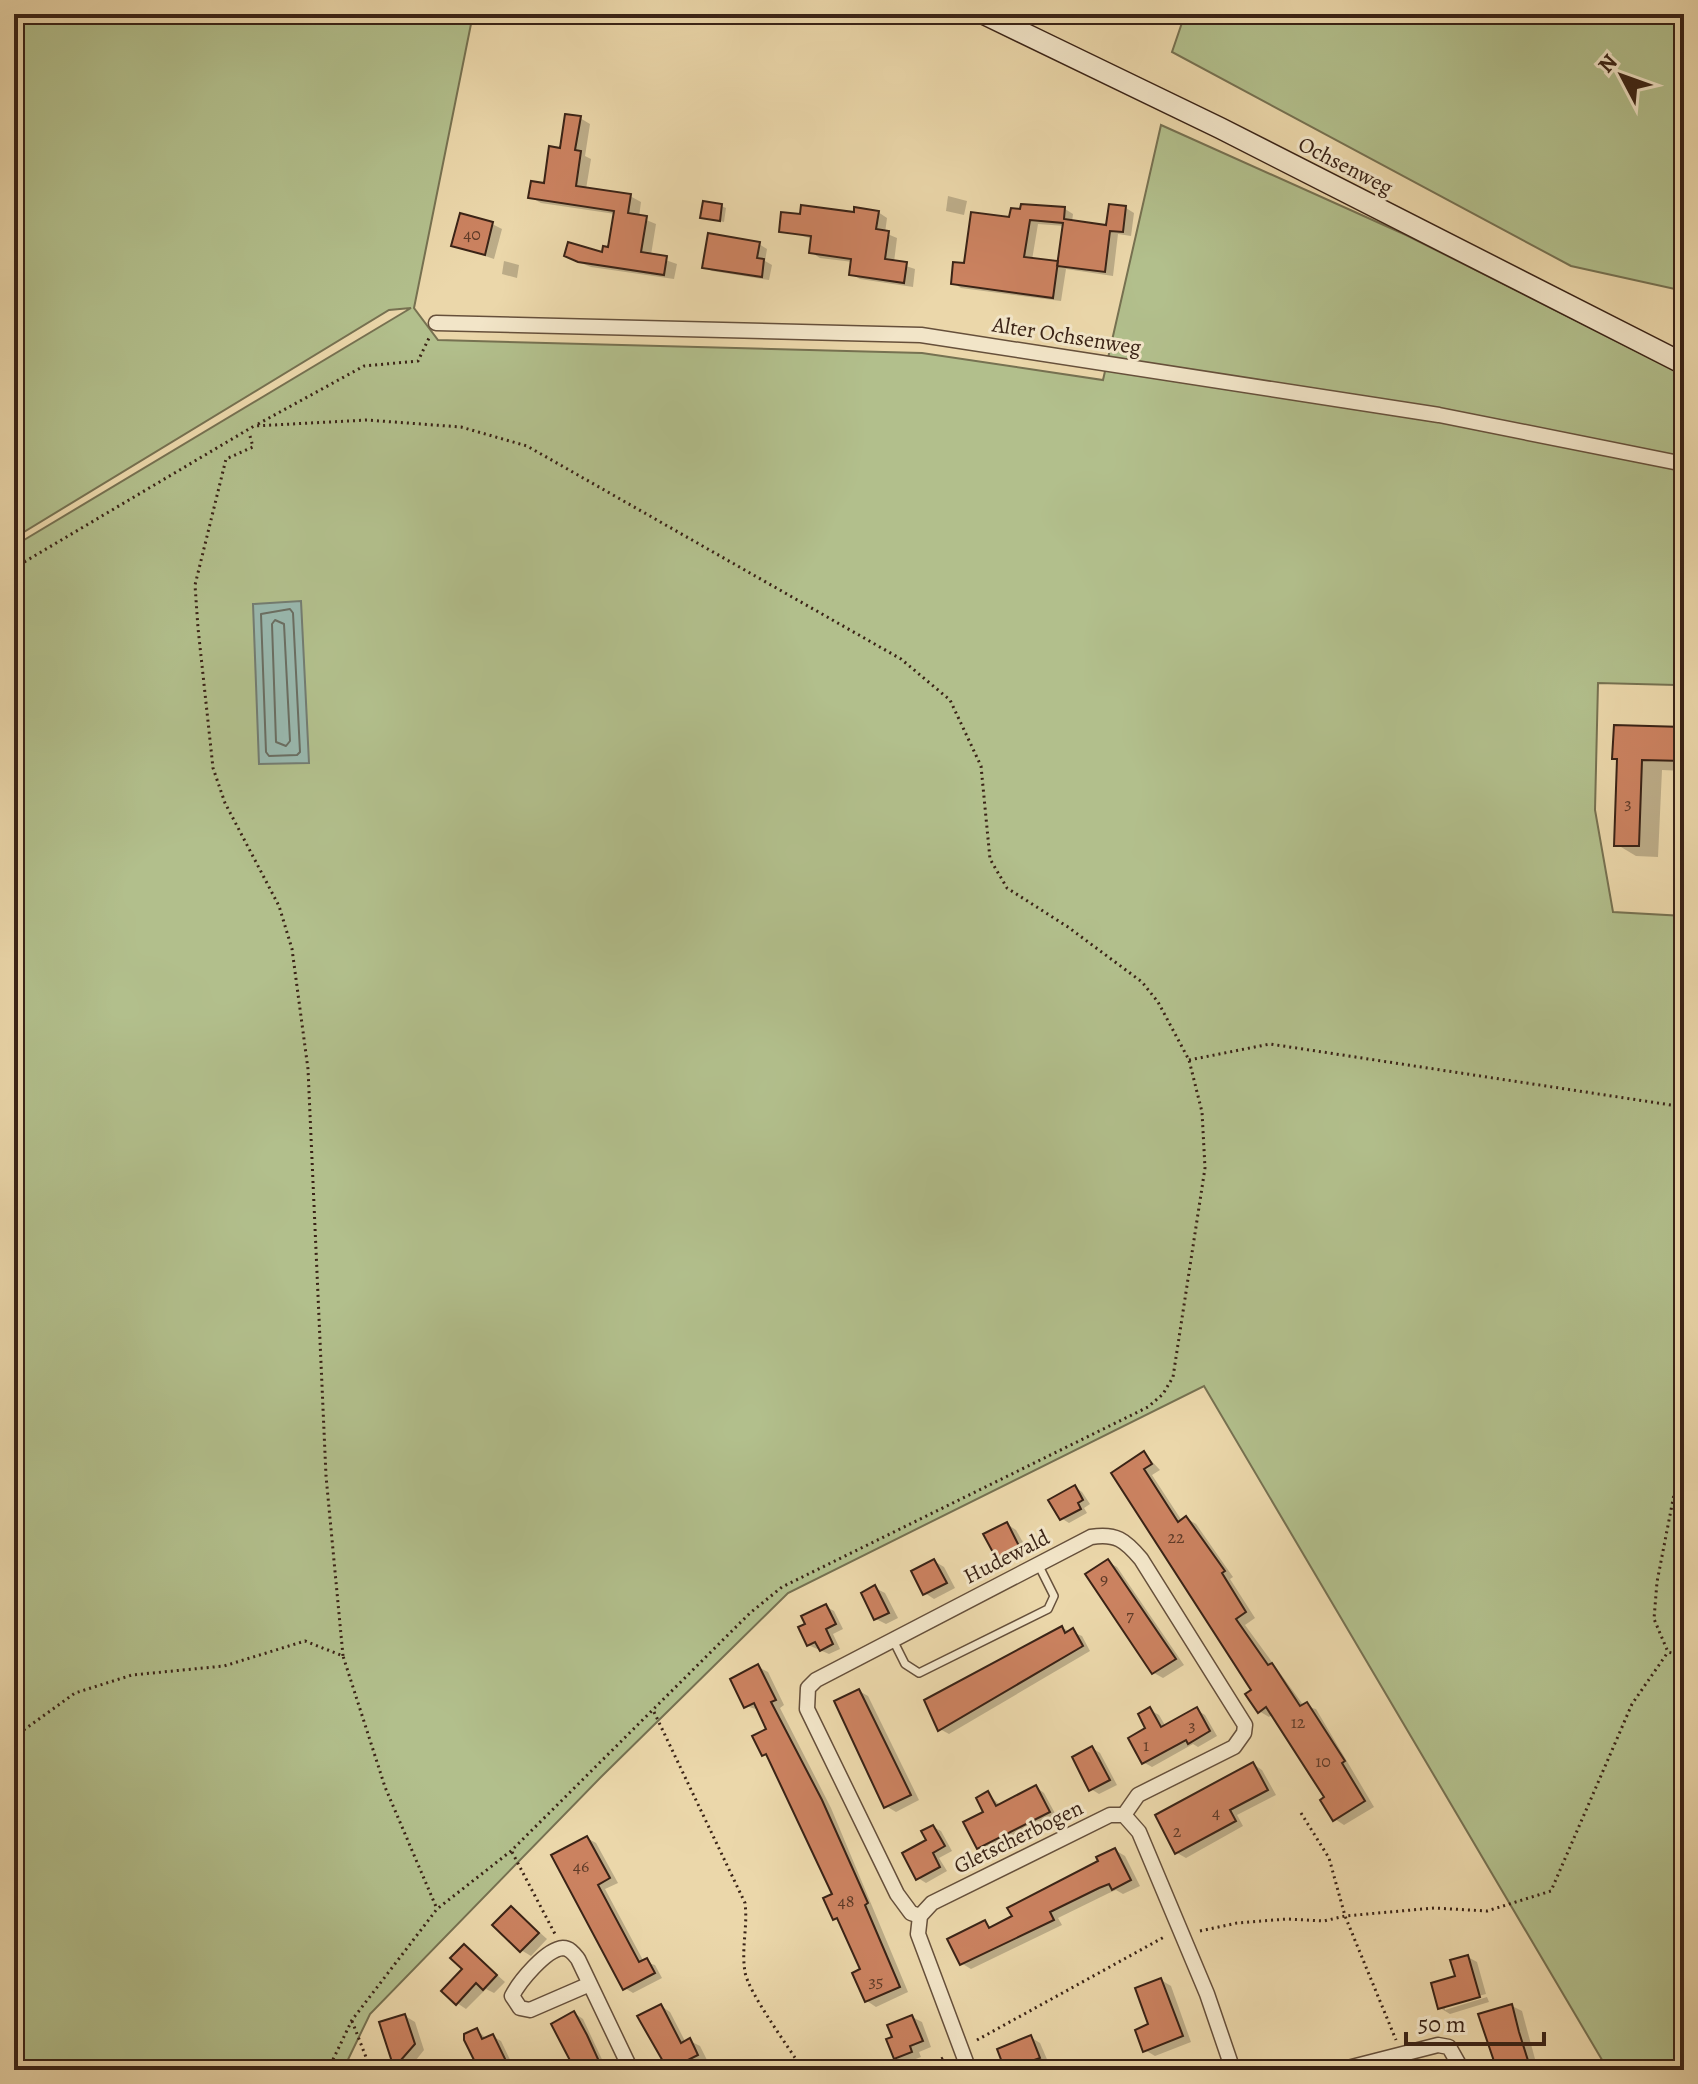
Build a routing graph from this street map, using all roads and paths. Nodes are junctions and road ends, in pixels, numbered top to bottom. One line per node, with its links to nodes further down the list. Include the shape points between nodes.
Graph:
1 (984, 14): 3 (main road, Ochsenweg)
2 (436, 323): 4 (path, via 418,361 364,366); 6 (street, Alter Ochsenweg, via 921,335 1439,415)
3 (1684, 364)
4 (254, 426): 7 (path); 8 (path, via 398,422 461,427 527,446 901,659 950,700 981,766 990,859 1007,888 1142,982)
5 (250, 436): 14 (path, via 253,447 226,459 195,585 198,628 213,768 225,803 279,906 292,949 308,1069 326,1476)
6 (1684, 464)
7 (14, 568)
8 (1189, 1060): 9 (path, via 1270,1044); 16 (path, via 1202,1112 1205,1168 1173,1377 1163,1394 1148,1407 782,1587)
9 (1684, 1107)
10 (1684, 1443): 13 (path, via 1654,1619)
11 (1038, 1564): 12 (street, Hudewald); 12 (lane, via 1054,1596 1048,1609 919,1673 905,1664); 19 (street, Hudewald, via 1091,1537 1107,1534 1128,1543 1245,1725 1234,1747 1138,1795)
12 (893, 1639): 22 (street, Hudewald, via 816,1680 805,1698 897,1894 911,1913)
13 (1668, 1652): 15 (path); 23 (path, via 1632,1704 1551,1891 1487,1911 1434,1908)
14 (343, 1656): 17 (path, via 305,1641 224,1666 132,1675 75,1693); 21 (path, via 385,1787)
15 (1684, 1656)
16 (654, 1712): 20 (path); 33 (path, via 745,1903 745,1977)
17 (14, 1737)
18 (1301, 1813): 23 (path, via 1329,1858)
19 (1124, 1815): 22 (street, Gletscherbogen, via 1110,1815 1028,1855 932,1903); 24 (street, via 1139,1832)
20 (511, 1851): 21 (path); 25 (path)
21 (437, 1909): 27 (path)
22 (920, 1916): 28 (street, via 918,1934)
23 (1345, 1916): 24 (path); 29 (path)
24 (1181, 1932): 28 (path); 36 (street)
25 (562, 1948): 26 (street, via 578,1959); 26 (street, via 516,1987 512,1996 520,2008 530,2010)
26 (590, 1984): 32 (street)
27 (352, 2020): 30 (path); 31 (path)
28 (961, 2049): 34 (path); 35 (street)
29 (1402, 2054): 37 (street); 38 (street, via 1449,2047)
30 (328, 2070)
31 (371, 2070)
32 (631, 2070)
33 (803, 2070)
34 (920, 2070)
35 (969, 2070)
36 (1233, 2070)
37 (1340, 2070)
38 (1462, 2070)

